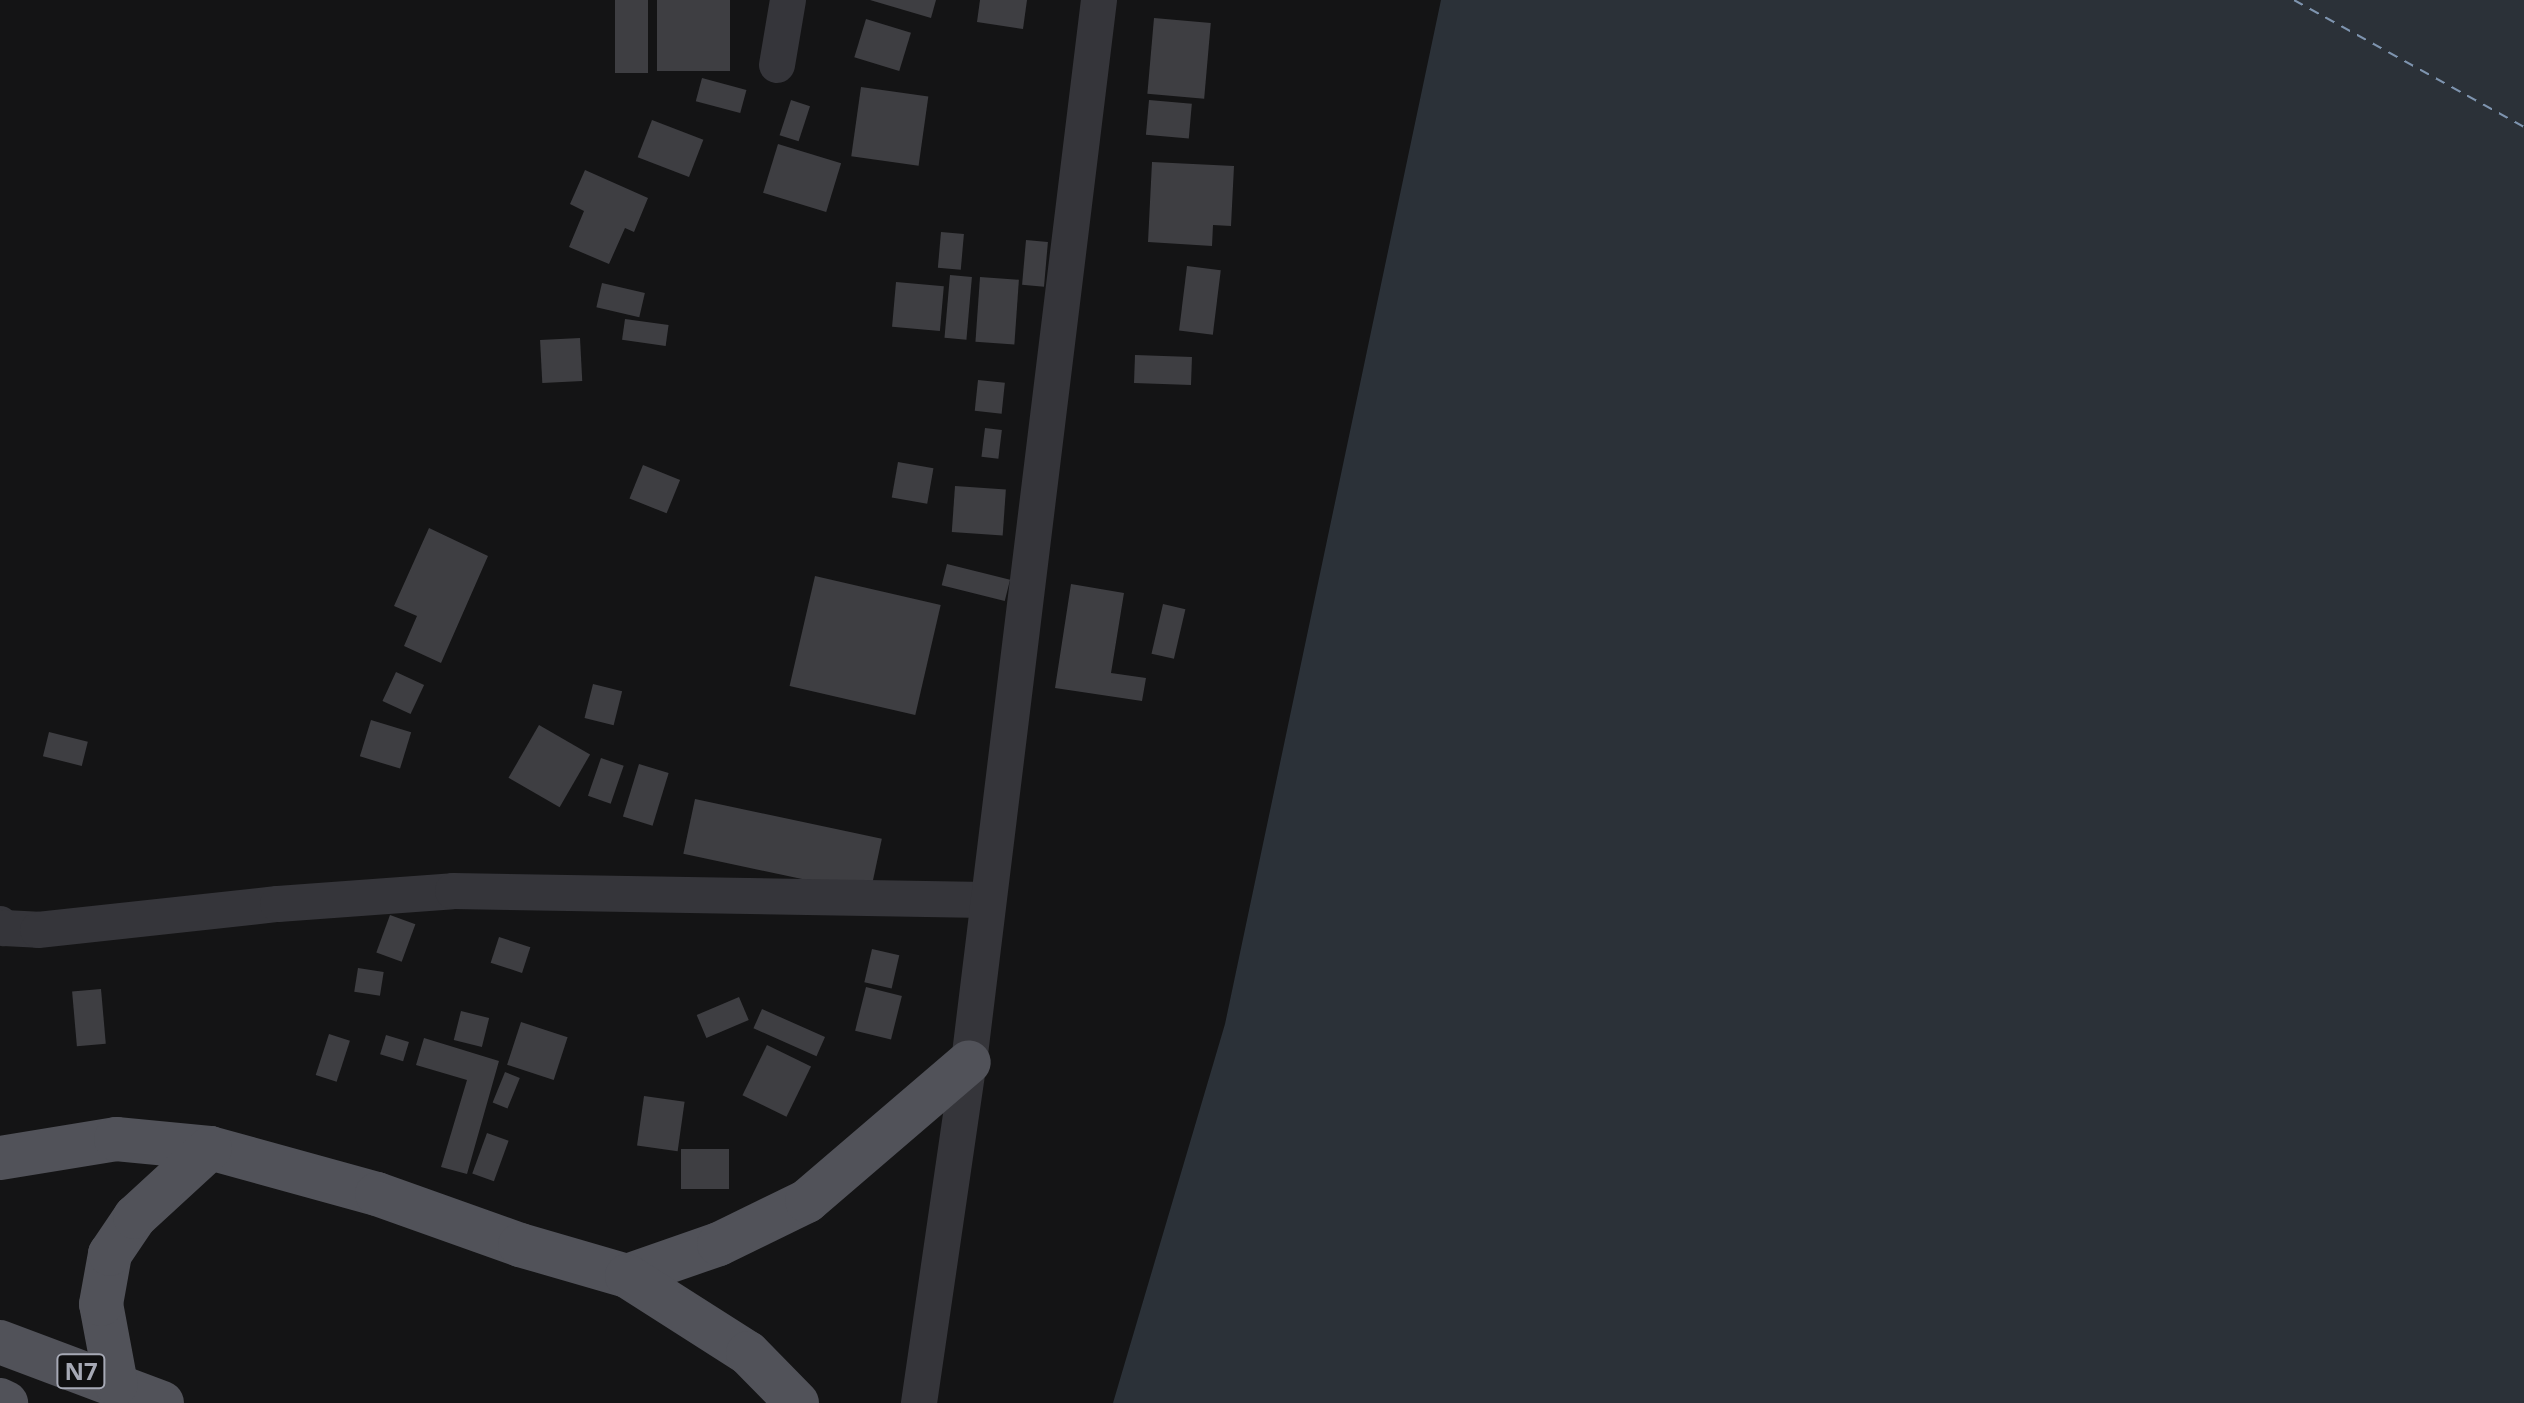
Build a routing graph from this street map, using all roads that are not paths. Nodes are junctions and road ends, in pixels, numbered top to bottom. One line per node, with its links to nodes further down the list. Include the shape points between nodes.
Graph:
1 (788, 0): 3 (street)
2 (1099, 0): 4 (street)
3 (777, 65)
4 (986, 900): 5 (street, via 453,891 38,930); 6 (street)
5 (0, 924)
6 (969, 1062): 9 (main road, via 807,1201 719,1244); 16 (street)
7 (210, 1148): 8 (main road, via 116,1139); 9 (main road, via 377,1194); 11 (main road, via 135,1217 110,1254 101,1304)
8 (0, 1158)
9 (627, 1276): 15 (main road, via 748,1353)
10 (0, 1342): 11 (main road, N7)
11 (116, 1384): 14 (main road, N7)
12 (0, 1400): 13 (main road)
13 (6, 1403)
14 (162, 1403)
15 (797, 1403)
16 (919, 1403)

